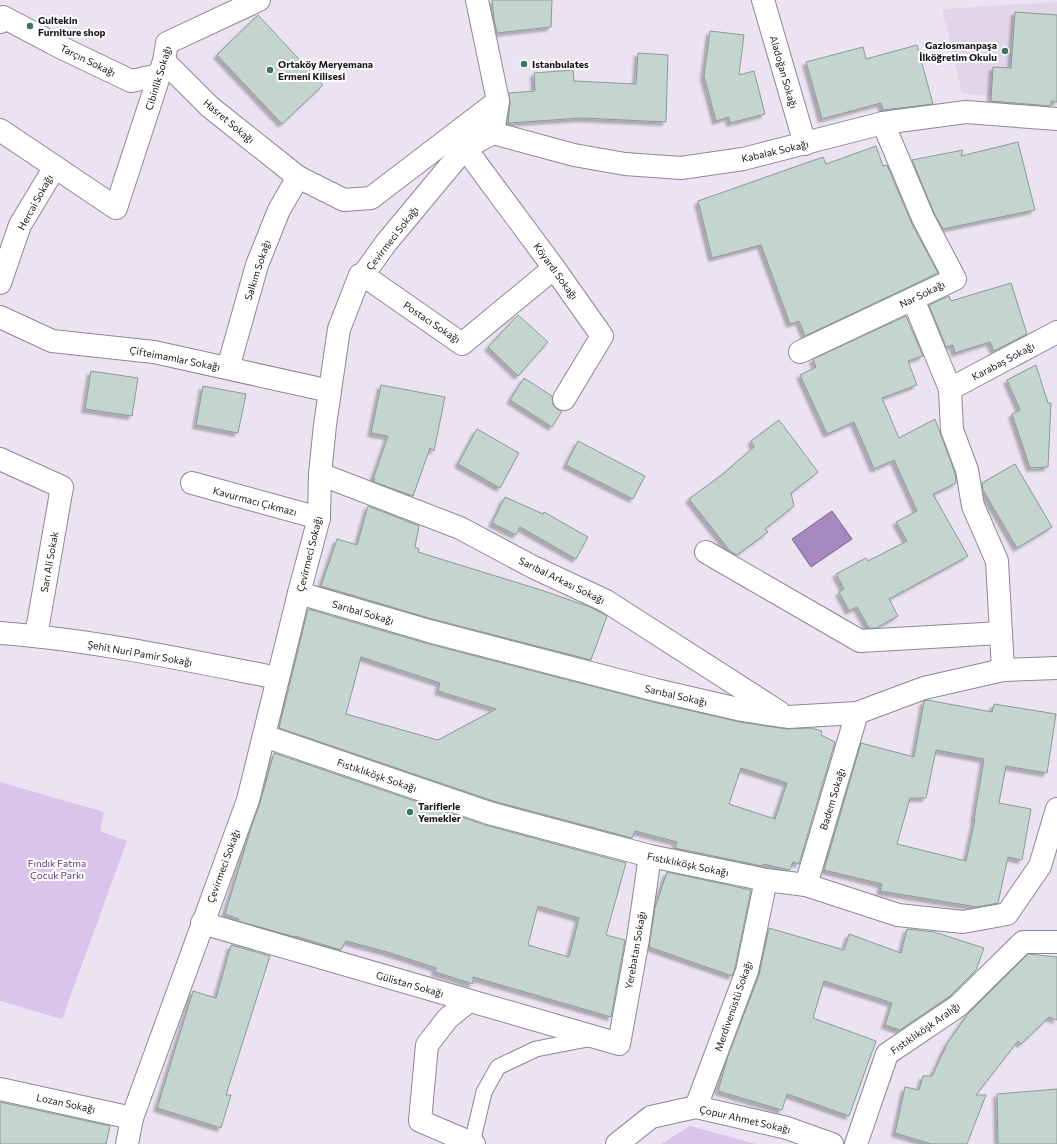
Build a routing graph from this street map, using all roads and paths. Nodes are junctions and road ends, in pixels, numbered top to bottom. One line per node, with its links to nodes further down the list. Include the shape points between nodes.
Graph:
1 (259, 0): 5 (street, Cibinlik Sokağı, via 167,43)
2 (477, 0): 6 (street)
3 (763, 0): 11 (street, Aladoğan Sokağı)
4 (0, 22): 5 (street, Tarçın Sokağı, via 3,17 131,82)
5 (162, 68): 13 (street, Cibinlik Sokağı, via 116,208); 14 (street, Hasret Sokağı)
6 (498, 101): 10 (street); 14 (street, Hasret Sokağı, via 371,198 344,200)
7 (1057, 119): 8 (street, Kabalak Sokağı, via 966,112)
8 (883, 123): 11 (street, Kabalak Sokağı); 18 (street, Nar Sokağı, via 923,218 955,279)
9 (0, 130): 13 (street)
10 (493, 133): 11 (street, Kabalak Sokağı, via 574,155 625,164 681,168 743,159); 12 (street, Çevirmeci Sokağı)
11 (804, 144)
12 (465, 148): 15 (street, Köyardı Sokağı); 16 (street, Çevirmeci Sokağı, via 386,243)
13 (55, 167): 17 (street, Hercai Sokağı, via 20,225)
14 (298, 177): 22 (street, Salkım Sokağı, via 279,210 257,265)
15 (554, 268): 16 (street, Postacı Sokağı, via 462,344); 25 (street, Köyardı Sokağı, via 602,336)
16 (363, 275): 24 (street, Çevirmeci Sokağı, via 360,275 339,329)
17 (0, 282)
18 (913, 299): 21 (street, Nar Sokağı); 23 (street)
19 (0, 317): 22 (street, Çifteimamlar Sokağı, via 52,341 154,352)
20 (1057, 332): 23 (street, Karabaş Sokağı)
21 (800, 352)
22 (228, 368): 24 (street, Çifteimamlar Sokağı)
23 (950, 389): 33 (street, via 952,430 967,470 973,506 997,561)
24 (330, 391): 27 (street, Çevirmeci Sokağı)
25 (564, 399)
26 (0, 459): 34 (street, Sarı Ali Sokak, via 62,487)
27 (320, 474): 29 (street, Çevirmeci Sokağı); 39 (street, Sarıbal Arkası Sokağı, via 460,528 533,567 606,601)
28 (192, 483): 29 (street, Kavurmacı Çıkmazı)
29 (319, 518): 31 (street, Çevirmeci Sokağı)
30 (706, 552): 33 (street, via 860,641)
31 (299, 593): 37 (street, Çevirmeci Sokağı); 39 (street, Sarıbal Sokağı, via 429,631 633,685 742,710)
32 (0, 633): 34 (street, Şehit Nuri Pamir Sokağı)
33 (1001, 633): 36 (street)
34 (36, 636): 37 (street, Şehit Nuri Pamir Sokağı, via 125,648)
35 (1057, 668): 36 (street, Sarıbal Sokağı)
36 (1003, 670): 38 (street, Sarıbal Sokağı, via 924,688)
37 (278, 678): 40 (street, Çevirmeci Sokağı)
38 (857, 713): 39 (street, Sarıbal Sokağı); 44 (street, Badem Sokağı)
39 (788, 717)
40 (264, 736): 42 (street, Fıstıklıköşk Sokağı, via 489,813); 45 (street, Çevirmeci Sokağı, via 248,800)
41 (1057, 809): 44 (street, Fıstıklıköşk Sokağı, via 1040,866 1008,914 963,922 898,915)
42 (650, 856): 43 (street, Fıstıklıköşk Sokağı); 49 (street, Yerebatan Sokağı)
43 (766, 880): 44 (street, Fıstıklıköşk Sokağı); 51 (street, Merdivenüstü Sokağı, via 747,971)
44 (806, 885)
45 (202, 924): 47 (street, Gülistan Sokağı); 52 (street, Çevirmeci Sokağı)
46 (1057, 942): 57 (street, Fıstıklıköşk Aralığı, via 1023,942 958,1006 888,1054)
47 (469, 1002): 48 (street, Gülistan Sokağı); 54 (street, via 448,1018 427,1045 420,1121)
48 (596, 1038): 49 (street, Gülistan Sokağı); 54 (lane, via 536,1049 498,1067 484,1092)
49 (619, 1044)
50 (0, 1089): 52 (street, Lozan Sokağı)
51 (696, 1107): 55 (street, Çopur Ahmet Sokağı, via 651,1117); 56 (street, Çopur Ahmet Sokağı, via 787,1128)
52 (132, 1118): 53 (street, Çevirmeci Sokağı)
53 (127, 1144)
54 (473, 1144)
55 (617, 1144)
56 (832, 1144)
57 (856, 1144)

